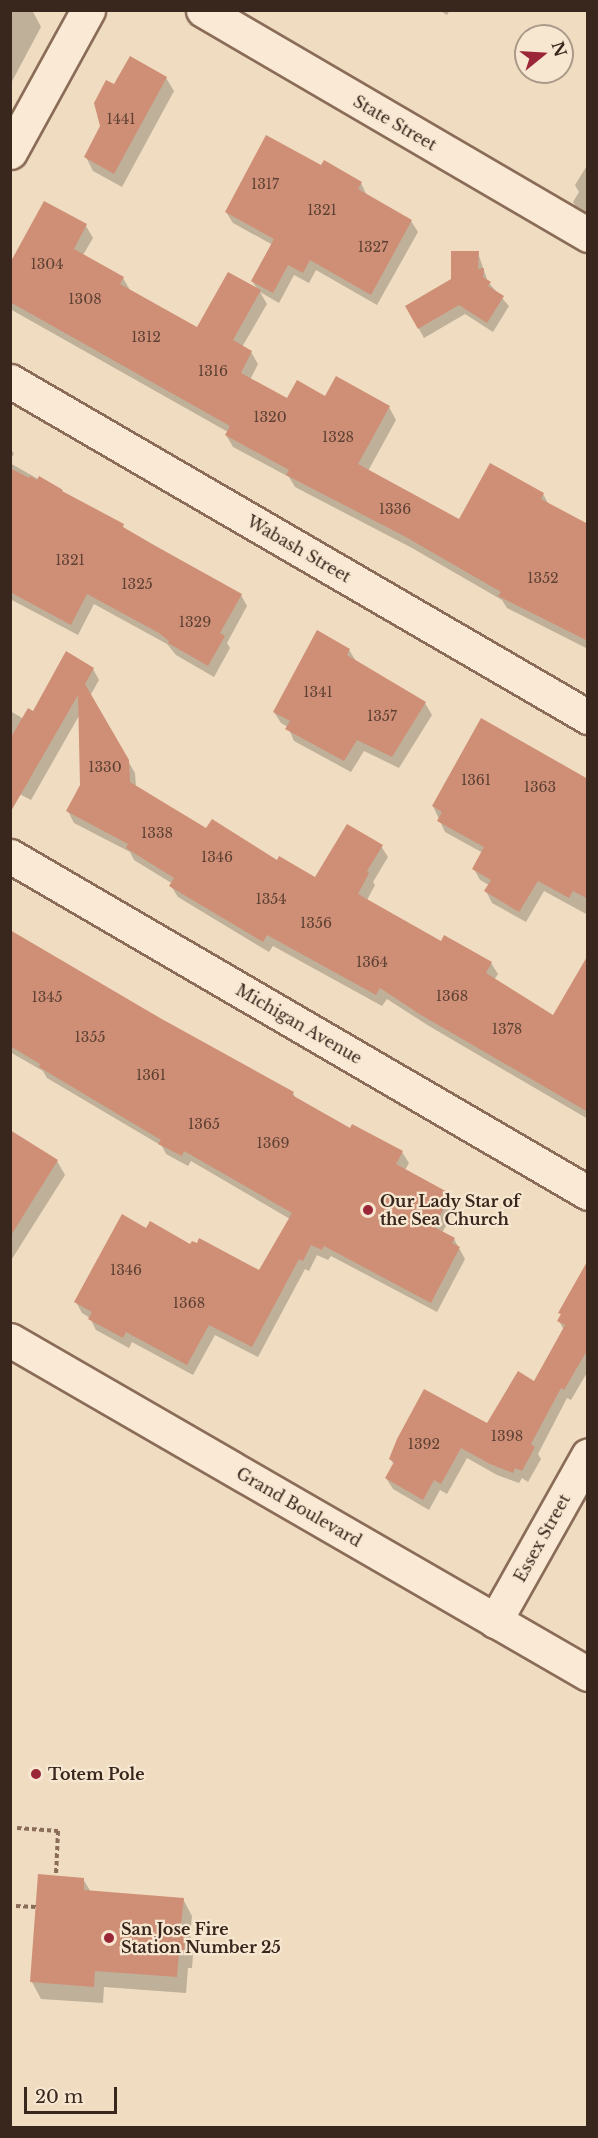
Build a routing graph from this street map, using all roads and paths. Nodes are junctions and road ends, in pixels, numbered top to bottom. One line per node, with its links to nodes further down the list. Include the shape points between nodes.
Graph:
1 (88, 10): 3 (street)
2 (203, 10): 4 (street, State Street)
3 (10, 152)
4 (588, 235)
5 (10, 381): 6 (street, Wabash Street)
6 (588, 717)
7 (10, 856): 8 (street, Michigan Avenue)
8 (588, 1192)
9 (10, 1340): 11 (street, Grand Boulevard)
10 (588, 1455): 11 (street, Essex Street)
11 (495, 1621): 12 (street, Grand Boulevard)
12 (588, 1674)
13 (17, 1828): 14 (path, via 58,1831)
14 (56, 1875)
15 (16, 1906): 16 (path)
16 (36, 1907)

